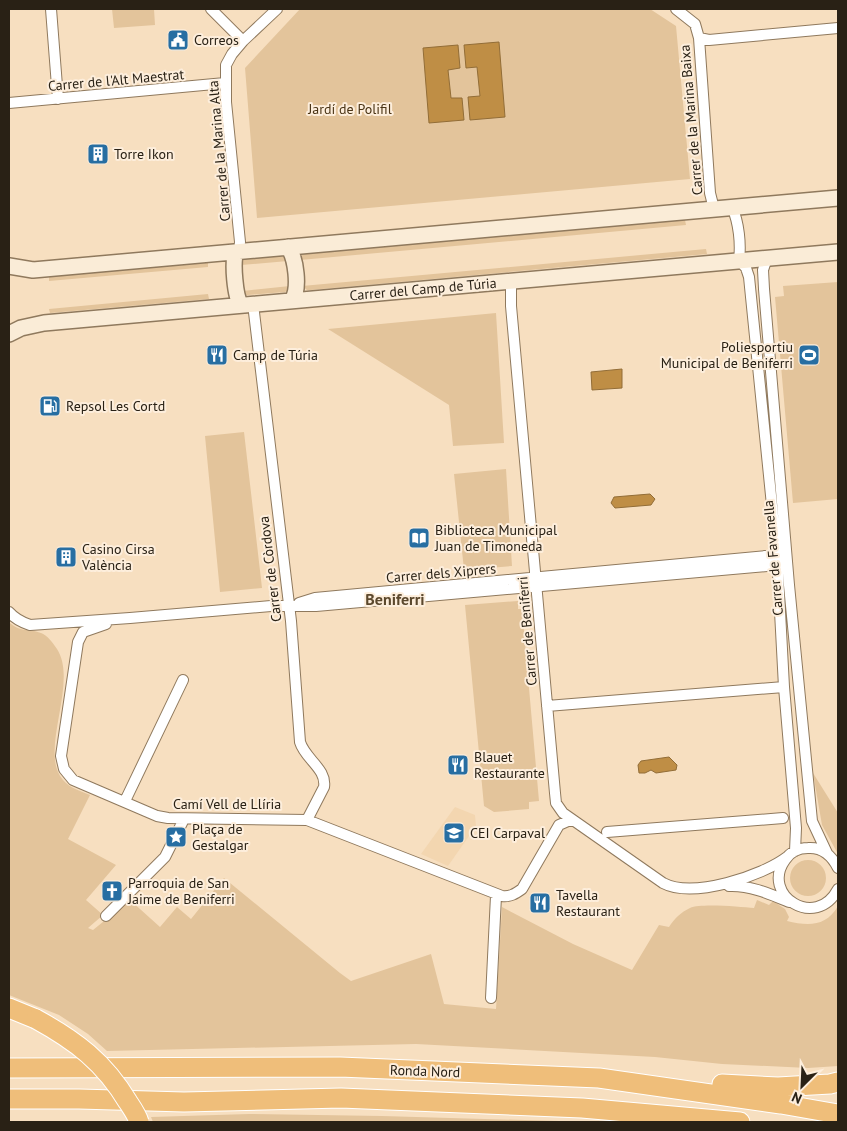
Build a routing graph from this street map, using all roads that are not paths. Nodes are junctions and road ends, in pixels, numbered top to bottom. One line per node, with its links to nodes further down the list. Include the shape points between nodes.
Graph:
1 (51, 9): 9 (street)
2 (211, 9): 7 (street)
3 (277, 9): 7 (street, Carrer de la Marina Alta)
4 (676, 9): 6 (street, Carrer de la Marina Baixa, via 695,24)
5 (838, 28): 6 (street, via 710,40)
6 (698, 38): 13 (street, Carrer de la Marina Baixa, via 709,188)
7 (243, 41): 8 (street, Carrer de la Marina Alta, via 228,60)
8 (225, 83): 9 (street, Carrer de l'Alt Maestrat); 15 (street, Carrer de la Marina Alta, via 240,233)
9 (58, 99): 10 (street, Carrer de l'Alt Maestrat)
10 (9, 103)
11 (838, 198): 12 (main road)
12 (732, 208): 13 (main road); 18 (street, via 737,220)
13 (714, 209): 14 (main road)
14 (288, 247): 15 (main road); 21 (main road, via 294,258 296,295)
15 (237, 252): 19 (main road, via 33,270); 22 (main road, via 234,259 237,297)
16 (838, 252): 17 (main road, Carrer del Camp de Túria)
17 (767, 258): 18 (main road, Carrer del Camp de Túria); 39 (street, Carrer de Favanella, via 763,275 812,821)
18 (738, 260): 20 (main road, Carrer del Camp de Túria); 24 (street, Carrer de Favanella, via 749,277)
19 (9, 266)
20 (512, 282): 21 (main road, Carrer del Camp de Túria); 25 (street, Carrer de Beniferri, via 510,294)
21 (292, 300): 22 (main road, Carrer del Camp de Túria)
22 (247, 305): 23 (main road, Carrer del Camp de Túria, via 37,324); 26 (street, Carrer de Còrdova)
23 (9, 334)
24 (777, 560): 25 (street, Carrer dels Xiprers); 31 (street, Carrer de Favanella)
25 (536, 582): 26 (street, Carrer dels Xiprers, via 316,606); 32 (street, Carrer de Beniferri)
26 (289, 606): 28 (street, Carrer dels Xiprers); 36 (street, Carrer de Còrdova, via 300,742 325,781)
27 (11, 615): 28 (street, Carrer dels Xiprers, via 30,625)
28 (130, 618): 29 (street, Carrer dels Xiprers)
29 (83, 633): 33 (street, Camí Vell de Llíria, via 78,642 62,762 73,780)
30 (183, 680): 33 (street)
31 (784, 687): 32 (street); 40 (street, Carrer de Favanella, via 796,828)
32 (547, 706): 37 (street, Carrer de Beniferri, via 556,803)
33 (125, 802): 35 (street, Camí Vell de Llíria, via 157,816)
34 (782, 818): 38 (street)
35 (184, 819): 36 (street, Camí Vell de Llíria); 46 (street, via 167,854)
36 (307, 820): 44 (street, Camí Vell de Llíria)
37 (574, 821): 42 (street, Carrer de Beniferri, via 671,887); 44 (street, Camí Vell de Llíria, via 560,825 522,889 508,897)
38 (607, 832)
39 (827, 853): 40 (street, via 811,847); 41 (street, Carrer de Favanella)
40 (791, 854): 42 (street, Carrer de Beniferri, via 760,873); 45 (street, Carrer de Favanella, via 782,865 779,883 782,892)
41 (838, 868)
42 (708, 886): 45 (street, Carrer de Beniferri, via 748,887)
43 (838, 888): 45 (street, via 825,905 805,908)
44 (496, 896): 47 (street)
45 (795, 905)
46 (106, 916)
47 (491, 998)
48 (9, 1008): 54 (highway, bridge, via 62,1033 94,1058 118,1084)
49 (9, 1068): 50 (highway, Ronda Nord, via 340,1067)
50 (599, 1078): 51 (highway, via 778,1087); 53 (highway, Ronda Nord)
51 (838, 1082)
52 (9, 1099): 55 (highway, via 184,1102 341,1098 582,1108)
53 (838, 1114)
54 (139, 1122)
55 (740, 1122)

